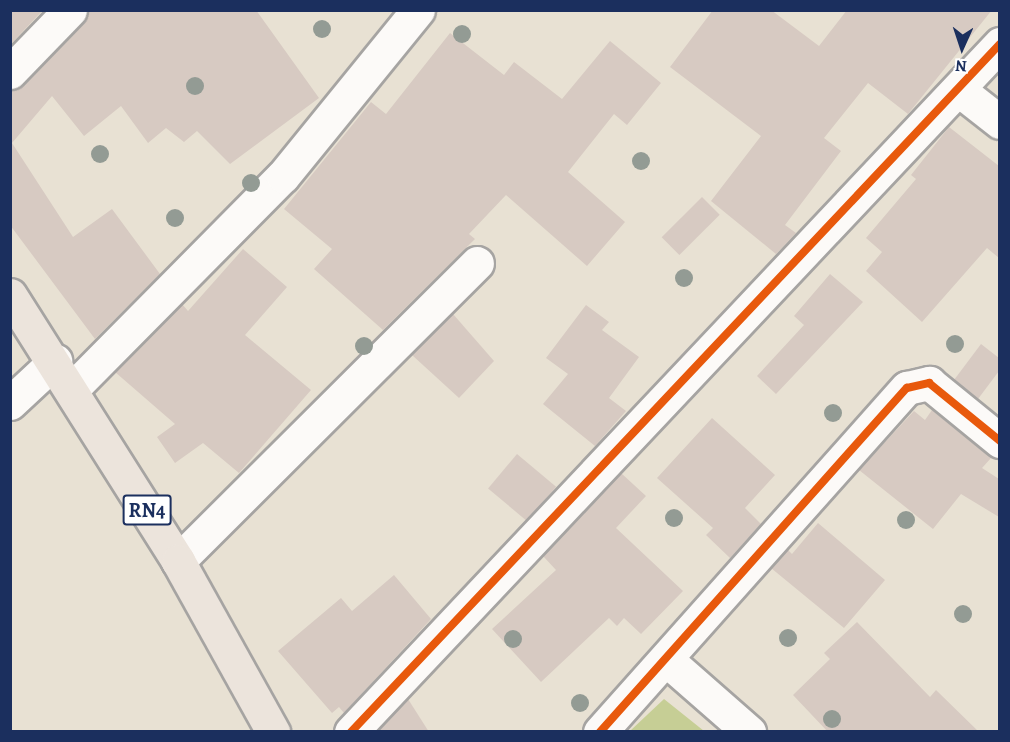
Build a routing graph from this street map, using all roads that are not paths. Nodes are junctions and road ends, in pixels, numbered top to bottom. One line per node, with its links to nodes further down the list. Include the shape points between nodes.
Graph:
1 (70, 10): 4 (street)
2 (417, 10): 10 (street, via 283,176)
3 (999, 44): 5 (street)
4 (10, 72)
5 (959, 90): 6 (street); 16 (street)
6 (999, 122)
7 (477, 263): 13 (street)
8 (10, 295): 9 (highway, RN4)
9 (55, 361): 10 (highway, RN4); 11 (street)
10 (73, 388): 13 (highway, RN4)
11 (10, 403)
12 (999, 441): 14 (street, via 929,383 907,388 774,531)
13 (178, 561): 15 (highway, RN4)
14 (668, 661): 17 (street); 18 (street)
15 (273, 732)
16 (351, 732)
17 (600, 732)
18 (749, 732)

